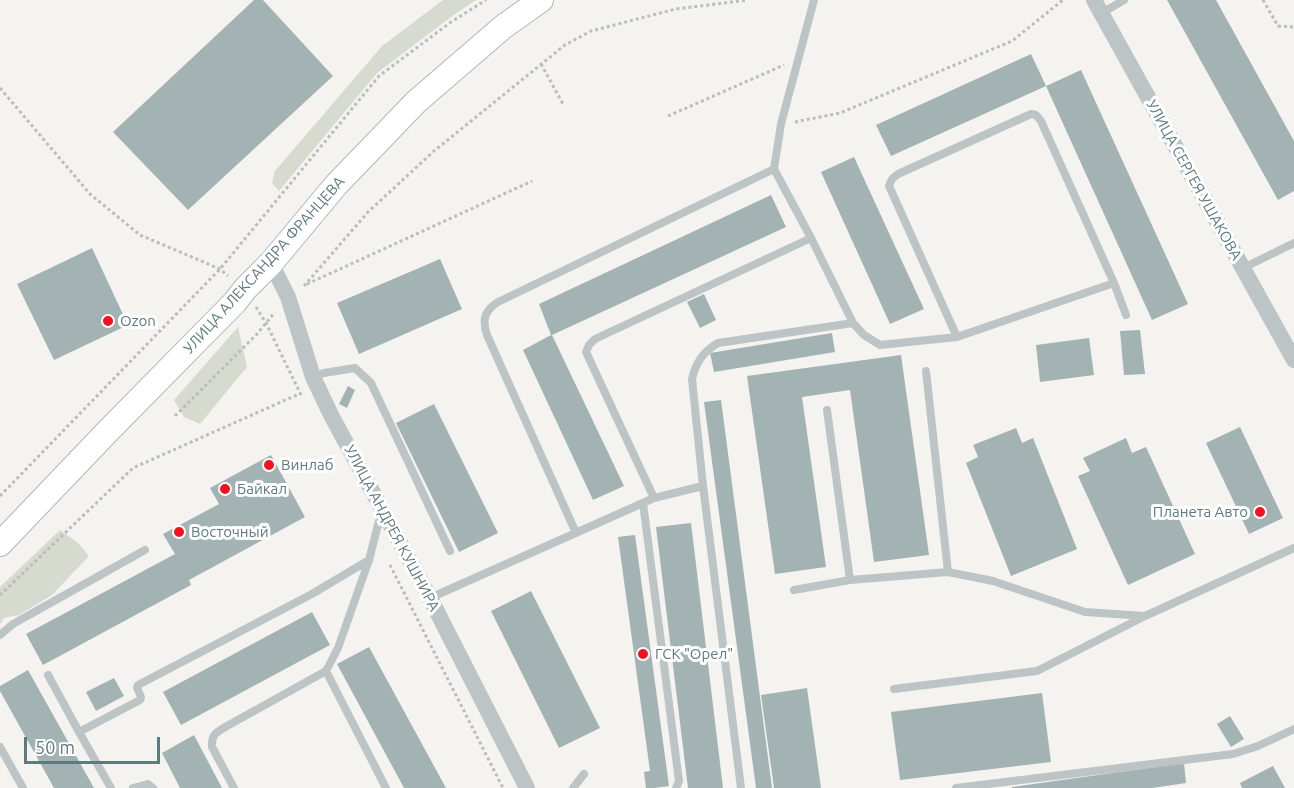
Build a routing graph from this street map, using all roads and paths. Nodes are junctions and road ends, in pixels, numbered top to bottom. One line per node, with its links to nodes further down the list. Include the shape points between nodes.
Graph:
1 (486, 0): 22 (path, via 379,76)
2 (541, 0): 20 (street, УЛИЦА АЛЕКСАНДРА ФРАНЦЕВА, via 502,27 416,102 336,185)
3 (748, 0): 11 (path, via 676,9 591,31)
4 (814, 0): 10 (lane)
5 (1063, 0): 15 (path, via 1012,41 840,113)
6 (1124, 0): 8 (lane)
7 (1263, 0): 9 (path, via 1278,26)
8 (1098, 6): 21 (street, УЛИЦА СЕРГЕЯ УШАКОВА)
9 (1294, 27)
10 (797, 59): 14 (path); 15 (lane)
11 (541, 64): 13 (path); 24 (path, via 434,151 368,212)
12 (0, 88): 22 (path, via 90,195 140,235)
13 (563, 104)
14 (668, 116)
15 (781, 124): 16 (lane)
16 (774, 169): 18 (lane); 41 (lane, via 489,307 485,316 486,335)
17 (532, 181): 24 (path)
18 (812, 237): 28 (lane); 38 (lane, via 589,345 586,352)
19 (1294, 243): 21 (lane)
20 (271, 263): 25 (street, УЛИЦА АНДРЕЯ КУШНИРА); 42 (street, УЛИЦА АЛЕКСАНДРА ФРАНЦЕВА)
21 (1243, 268): 30 (street, УЛИЦА СЕРГЕЯ УШАКОВА)
22 (220, 269): 37 (path)
23 (1114, 283): 26 (lane); 29 (lane); 29 (lane, via 1041,121 1036,115 1025,116 897,174 888,186)
24 (304, 286): 25 (path)
25 (288, 297): 32 (street, УЛИЦА АНДРЕЯ КУШНИРА)
26 (1126, 315)
27 (266, 323): 35 (path)
28 (853, 323): 29 (lane, via 880,345); 36 (lane, via 718,343 708,349 692,379)
29 (957, 337)
30 (1294, 360)
31 (926, 371): 47 (lane)
32 (313, 377): 40 (street, УЛИЦА АНДРЕЯ КУШНИРА); 45 (lane, via 355,368 371,383)
33 (299, 394): 50 (path, via 134,468)
34 (828, 410): 48 (lane)
35 (175, 416)
36 (704, 486): 38 (lane); 70 (lane)
37 (0, 496)
38 (654, 498): 39 (lane)
39 (643, 503): 41 (lane); 69 (lane, via 679,781)
40 (382, 509): 46 (lane); 51 (street, УЛИЦА АНДРЕЯ КУШНИРА)
41 (576, 533): 51 (lane)
42 (0, 544)
43 (1294, 549): 52 (lane)
44 (145, 550): 53 (lane)
45 (450, 551)
46 (369, 560): 54 (lane); 58 (lane, via 138,685 141,700)
47 (948, 572): 48 (lane); 52 (lane, via 993,581 1085,612)
48 (850, 580): 49 (lane)
49 (794, 590)
50 (0, 595)
51 (430, 598): 67 (street, УЛИЦА АНДРЕЯ КУШНИРА)
52 (1145, 616): 56 (lane, via 1037,671)
53 (0, 635)
54 (326, 671): 65 (lane, via 215,733 212,747); 66 (lane)
55 (48, 675): 58 (lane)
56 (894, 689)
57 (1294, 729): 71 (lane, via 1233,754)
58 (80, 732): 62 (lane)
59 (0, 747): 61 (lane)
60 (584, 774): 68 (lane)
61 (23, 788)
62 (111, 788)
63 (133, 788): 64 (lane, via 148,784)
64 (153, 788)
65 (234, 788)
66 (386, 788)
67 (526, 788)
68 (573, 788)
69 (676, 788)
70 (741, 788)
71 (956, 788)

